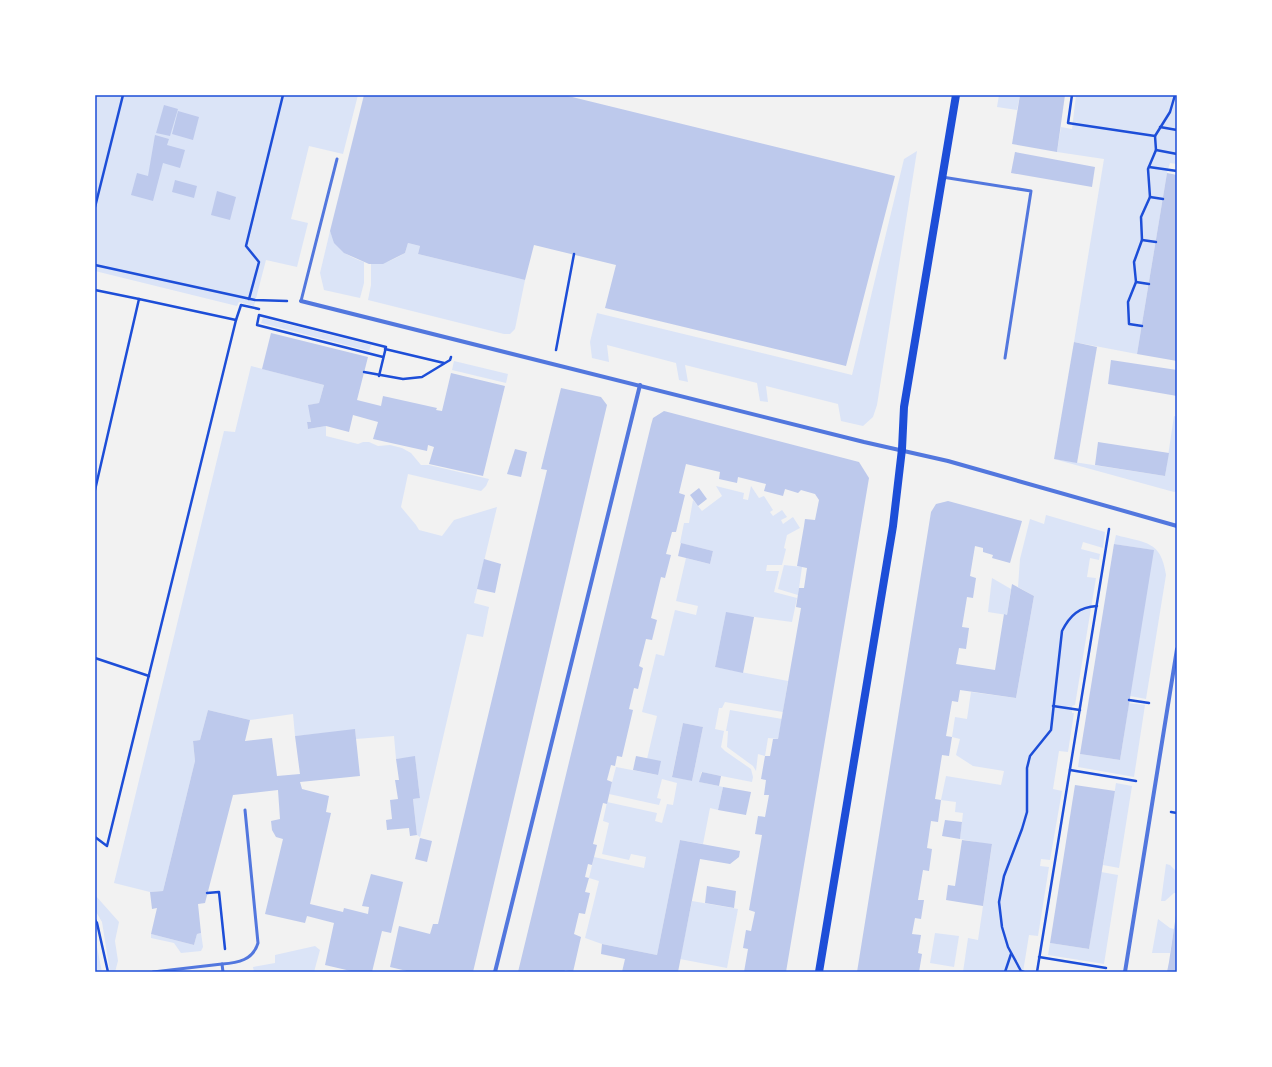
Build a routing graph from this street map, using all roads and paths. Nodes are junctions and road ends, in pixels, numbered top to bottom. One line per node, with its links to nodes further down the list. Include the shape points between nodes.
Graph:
1 (123, 95): 17 (path)
2 (283, 95): 26 (path, via 246,246 259,262)
3 (956, 95): 14 (main road)
4 (1072, 95): 8 (path, via 1068,123)
5 (1175, 95): 6 (path, via 1170,112)
6 (1160, 127): 7 (path); 8 (path)
7 (1177, 130)
8 (1155, 136): 9 (path)
9 (1156, 150): 10 (path); 12 (path)
10 (1177, 154)
11 (336, 159): 27 (lane)
12 (1149, 166): 13 (path); 15 (path)
13 (1177, 171)
14 (942, 176): 34 (lane, via 1031,191); 40 (main road, via 904,407)
15 (1150, 197): 16 (path); 18 (path, via 1141,217)
16 (1163, 199)
17 (95, 207)
18 (1142, 240): 19 (path); 22 (path, via 1134,262)
19 (1156, 242)
20 (574, 254): 36 (path)
21 (95, 264): 26 (path)
22 (1136, 282): 23 (path); 30 (path, via 1128,302 1129,324)
23 (1149, 284)
24 (95, 290): 25 (path)
25 (139, 299): 29 (path); 41 (path)
26 (249, 299): 27 (path)
27 (301, 301): 36 (street)
28 (259, 309): 29 (path, via 241,305)
29 (236, 320): 48 (path)
30 (1142, 326)
31 (385, 349): 33 (path); 33 (path, via 386,347 259,316 257,325); 35 (path)
32 (451, 356): 35 (path)
33 (383, 357): 38 (path)
34 (1005, 358)
35 (445, 363): 38 (path, via 422,377 403,379)
36 (554, 364): 39 (street)
37 (364, 372): 38 (path)
38 (379, 376)
39 (640, 385): 40 (street); 69 (street)
40 (902, 450): 43 (street); 70 (main road, via 893,526)
41 (96, 478): 42 (path)
42 (95, 490)
43 (1177, 526)
44 (1109, 529): 45 (path)
45 (1097, 606): 51 (path, via 1078,610 1062,631); 52 (path)
46 (1177, 649): 74 (street)
47 (95, 658): 48 (path)
48 (148, 676): 58 (path, via 107,846)
49 (1129, 700): 50 (path)
50 (1149, 703)
51 (1053, 706): 52 (path); 61 (path, via 1051,730 1030,756 1027,768 1027,812 1004,876 998,902 1002,927)
52 (1080, 710): 53 (path)
53 (1070, 770): 54 (path); 62 (path)
54 (1136, 781)
55 (245, 810): 64 (lane, via 258,943 250,957)
56 (1171, 812): 57 (path)
57 (1177, 813)
58 (95, 837)
59 (208, 893): 64 (path, via 219,892)
60 (95, 920): 66 (path)
61 (1011, 954): 71 (path); 72 (path)
62 (1039, 957): 65 (path); 73 (path)
63 (222, 964): 64 (lane); 67 (lane); 68 (lane)
64 (226, 964)
65 (1106, 968)
66 (108, 972)
67 (153, 972)
68 (223, 972)
69 (495, 972)
70 (819, 972)
71 (1005, 972)
72 (1024, 972)
73 (1037, 972)
74 (1125, 972)

